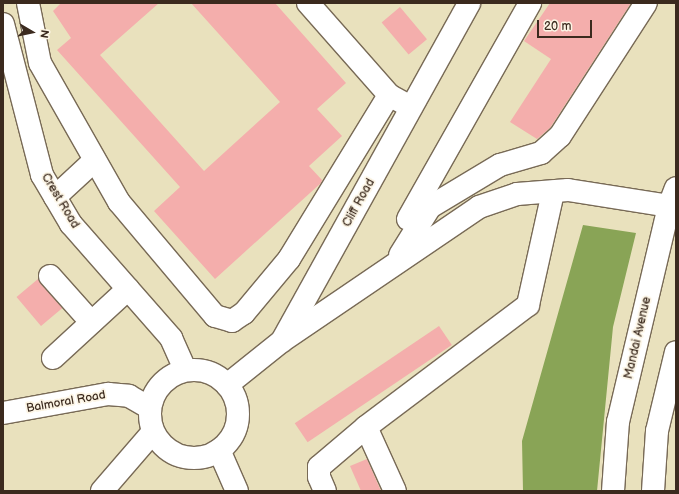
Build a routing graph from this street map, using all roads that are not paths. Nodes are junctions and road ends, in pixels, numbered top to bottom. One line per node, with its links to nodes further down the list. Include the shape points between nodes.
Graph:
1 (28, 3): 9 (main road, via 40,62)
2 (308, 3): 7 (main road)
3 (469, 3): 8 (main road, Cliff Road)
4 (530, 3): 15 (main road)
5 (646, 3): 13 (main road, via 560,136 541,153 500,165 430,207)
6 (3, 24): 11 (main road, Crest Road, via 42,175)
7 (389, 95): 8 (main road); 9 (main road, via 290,260 244,313 232,321 215,316 119,202)
8 (411, 107): 18 (main road, Cliff Road)
9 (95, 160): 11 (main road)
10 (553, 192): 12 (main road, via 568,190); 13 (main road, via 517,194 479,207); 25 (main road, via 528,305)
11 (54, 197): 16 (main road, Crest Road, via 71,224)
12 (672, 197): 32 (main road, Mandai Avenue, via 618,422)
13 (395, 263): 15 (main road)
14 (50, 276): 17 (main road)
15 (375, 278): 18 (main road)
16 (128, 289): 17 (main road); 21 (main road, Crest Road, via 171,338)
17 (92, 322): 20 (main road)
18 (282, 341): 22 (main road, Cliff Road)
19 (676, 352): 33 (main road, via 657,431)
20 (53, 358)
21 (185, 369): 22 (main road, via 201,370 216,375); 23 (main road, via 172,374 161,383)
22 (228, 385): 27 (main road, via 235,397 238,412 230,440)
23 (150, 408): 24 (main road, Balmoral Road, via 129,396 108,394); 26 (main road)
24 (3, 413)
25 (366, 427): 30 (main road, via 319,467 319,477); 31 (main road)
26 (153, 432): 27 (main road, via 160,443 180,456 207,456); 28 (main road)
27 (219, 450): 29 (main road)
28 (102, 491)
29 (237, 491)
30 (325, 491)
31 (395, 491)
32 (613, 491)
33 (654, 491)

